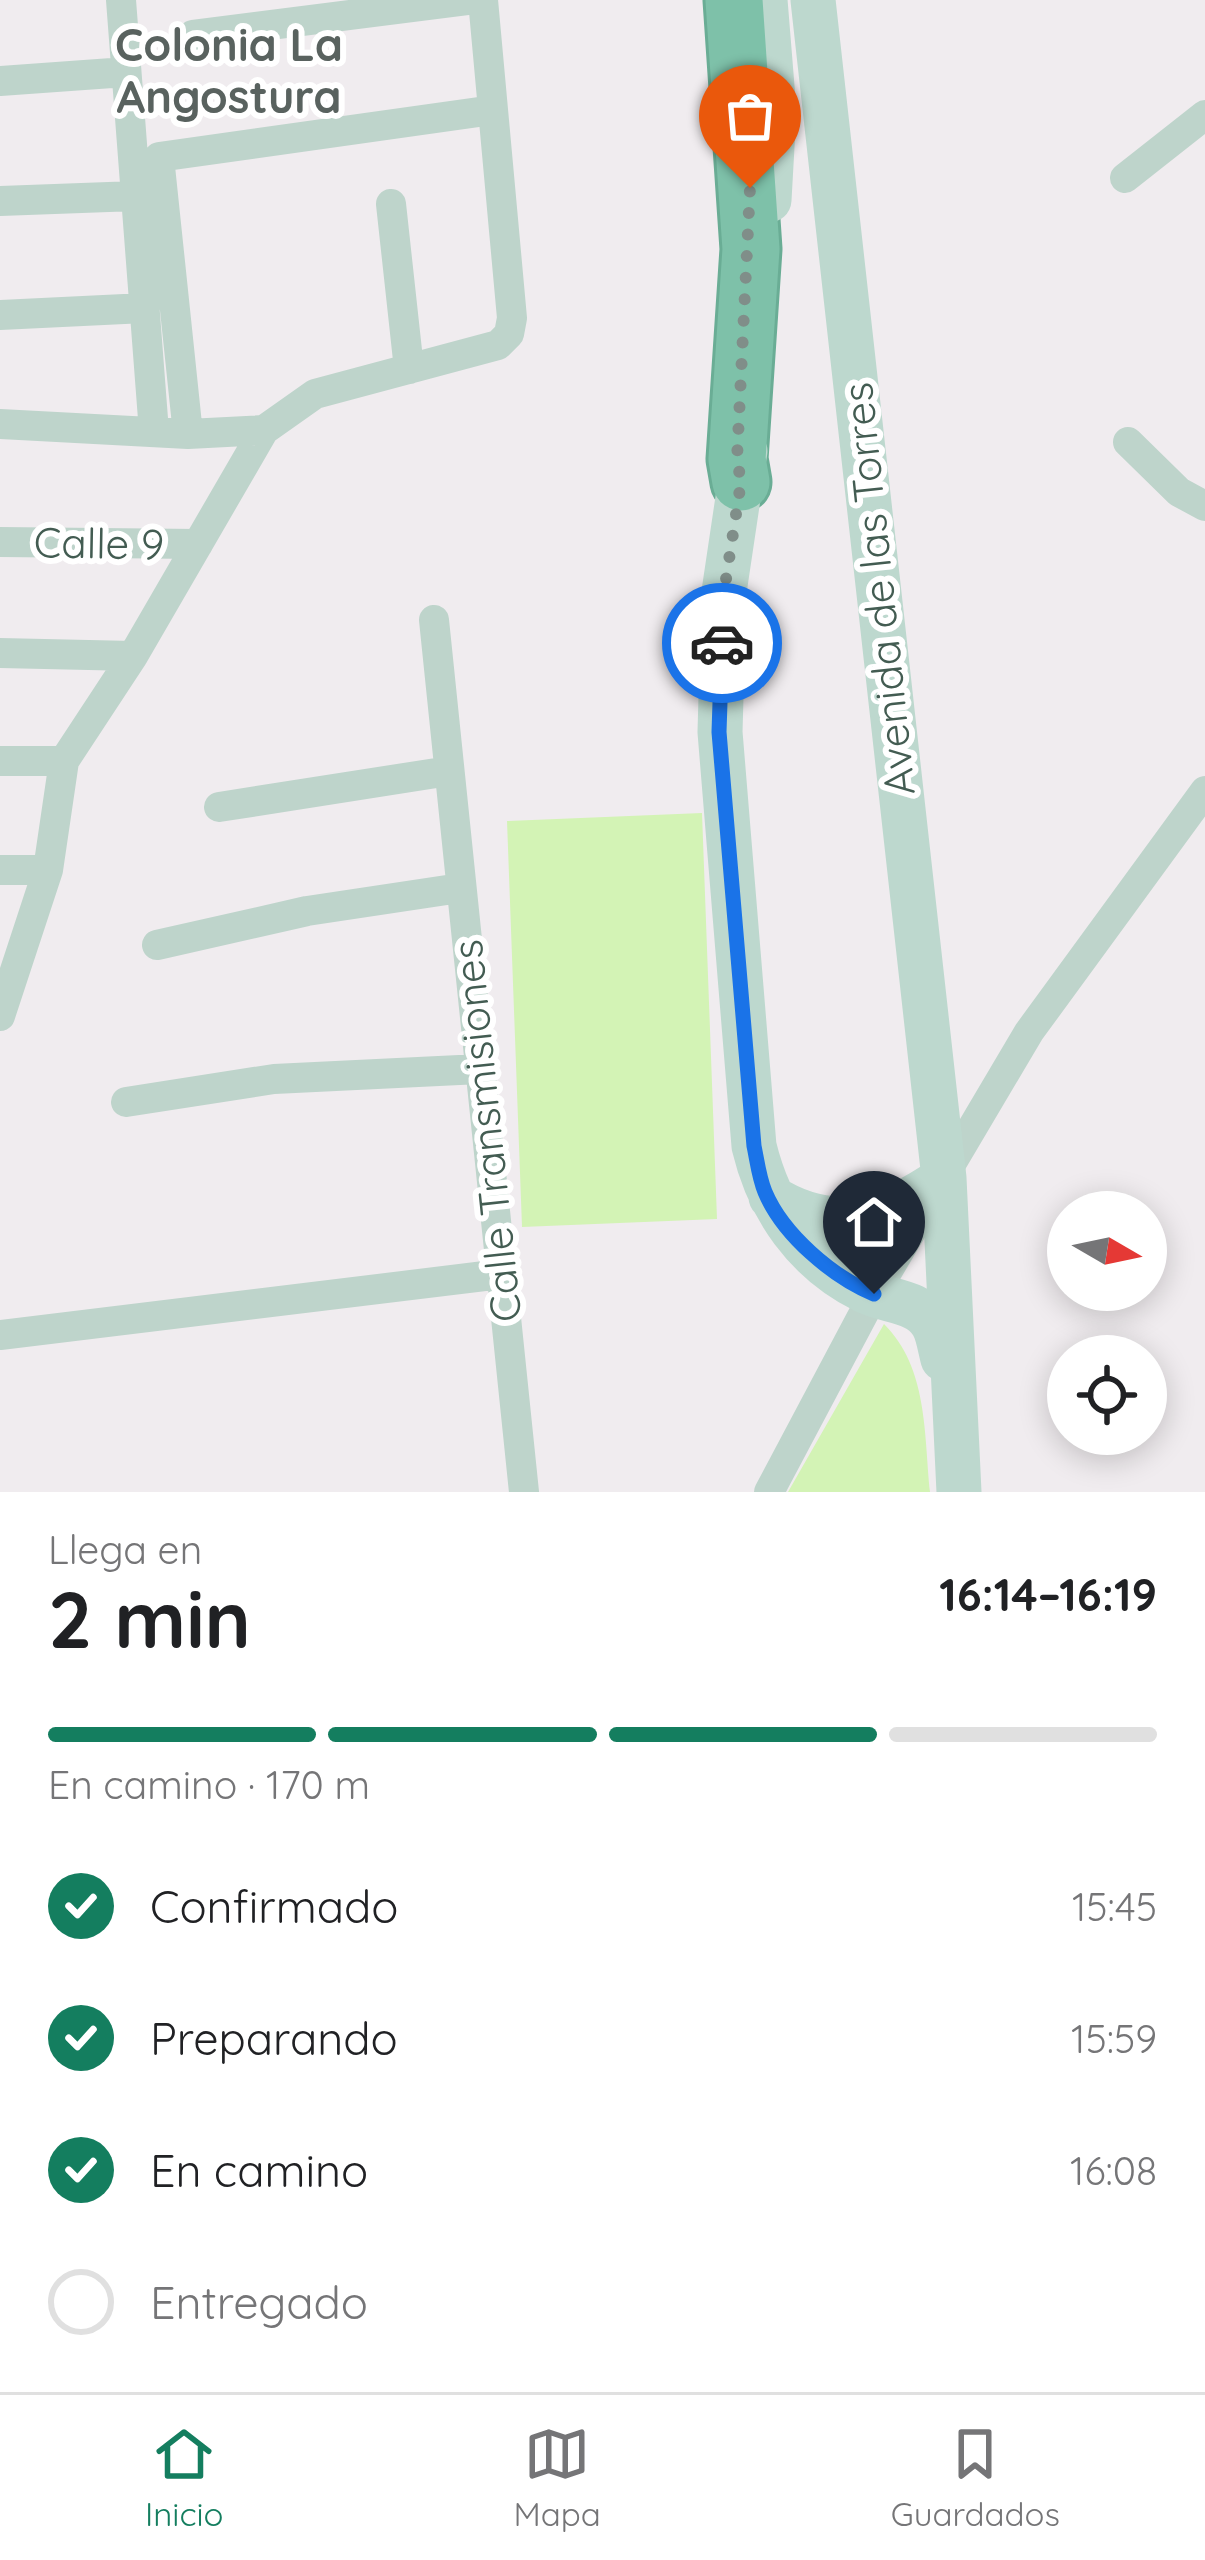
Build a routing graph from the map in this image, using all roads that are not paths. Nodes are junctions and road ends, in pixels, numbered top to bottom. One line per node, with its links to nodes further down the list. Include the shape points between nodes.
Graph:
1 (121, 0): 8 (street)
2 (467, 0): 7 (street)
3 (483, 0): 10 (street)
4 (734, 0): 24 (highway, via 751,249)
5 (765, 0): 24 (street, via 774,111 764,310)
6 (813, 0): 44 (street, Avenida de las Torres)
7 (194, 35)
8 (127, 72): 9 (street); 13 (street)
9 (0, 81)
10 (493, 110): 18 (street, via 509,334 498,345); 22 (street, via 159,157)
11 (1205, 115): 12 (street)
12 (1125, 178)
13 (136, 196): 14 (street); 16 (street)
14 (0, 201)
15 (391, 204): 18 (street)
16 (145, 308): 17 (street); 21 (street)
17 (0, 315)
18 (409, 369): 20 (street, via 315,394)
19 (0, 424): 21 (street)
20 (264, 430): 22 (street); 27 (street)
21 (154, 432): 22 (street)
22 (188, 434)
23 (1128, 442): 25 (street)
24 (741, 482): 45 (street, via 724,592 719,732 754,1146)
25 (1205, 506)
26 (0, 542): 27 (street, Calle 9)
27 (198, 544): 30 (street)
28 (434, 620): 33 (street, Calle Transmisiones)
29 (0, 653): 30 (street)
30 (133, 656): 32 (street)
31 (0, 761): 32 (street)
32 (64, 761): 37 (street)
33 (449, 771): 35 (street); 38 (street, Calle Transmisiones)
34 (1205, 791): 44 (street, via 1029,1032)
35 (218, 807)
36 (0, 870): 37 (street)
37 (48, 871): 40 (street)
38 (460, 888): 39 (street); 42 (street, Calle Transmisiones)
39 (158, 945)
40 (6, 981): 41 (street)
41 (0, 1016)
42 (479, 1070): 43 (street, via 274,1079); 46 (street, Calle Transmisiones)
43 (126, 1102)
44 (944, 1178): 45 (street, via 878,1216 850,1221 795,1212); 47 (street); 49 (street, Avenida de las Torres)
45 (765, 1193): 47 (street, via 828,1268)
46 (501, 1274): 48 (street); 50 (street, Calle Transmisiones)
47 (874, 1294): 49 (street, via 916,1307 932,1323); 51 (street)
48 (0, 1335)
49 (952, 1389): 52 (street)
50 (524, 1492)
51 (769, 1492)
52 (959, 1492)

